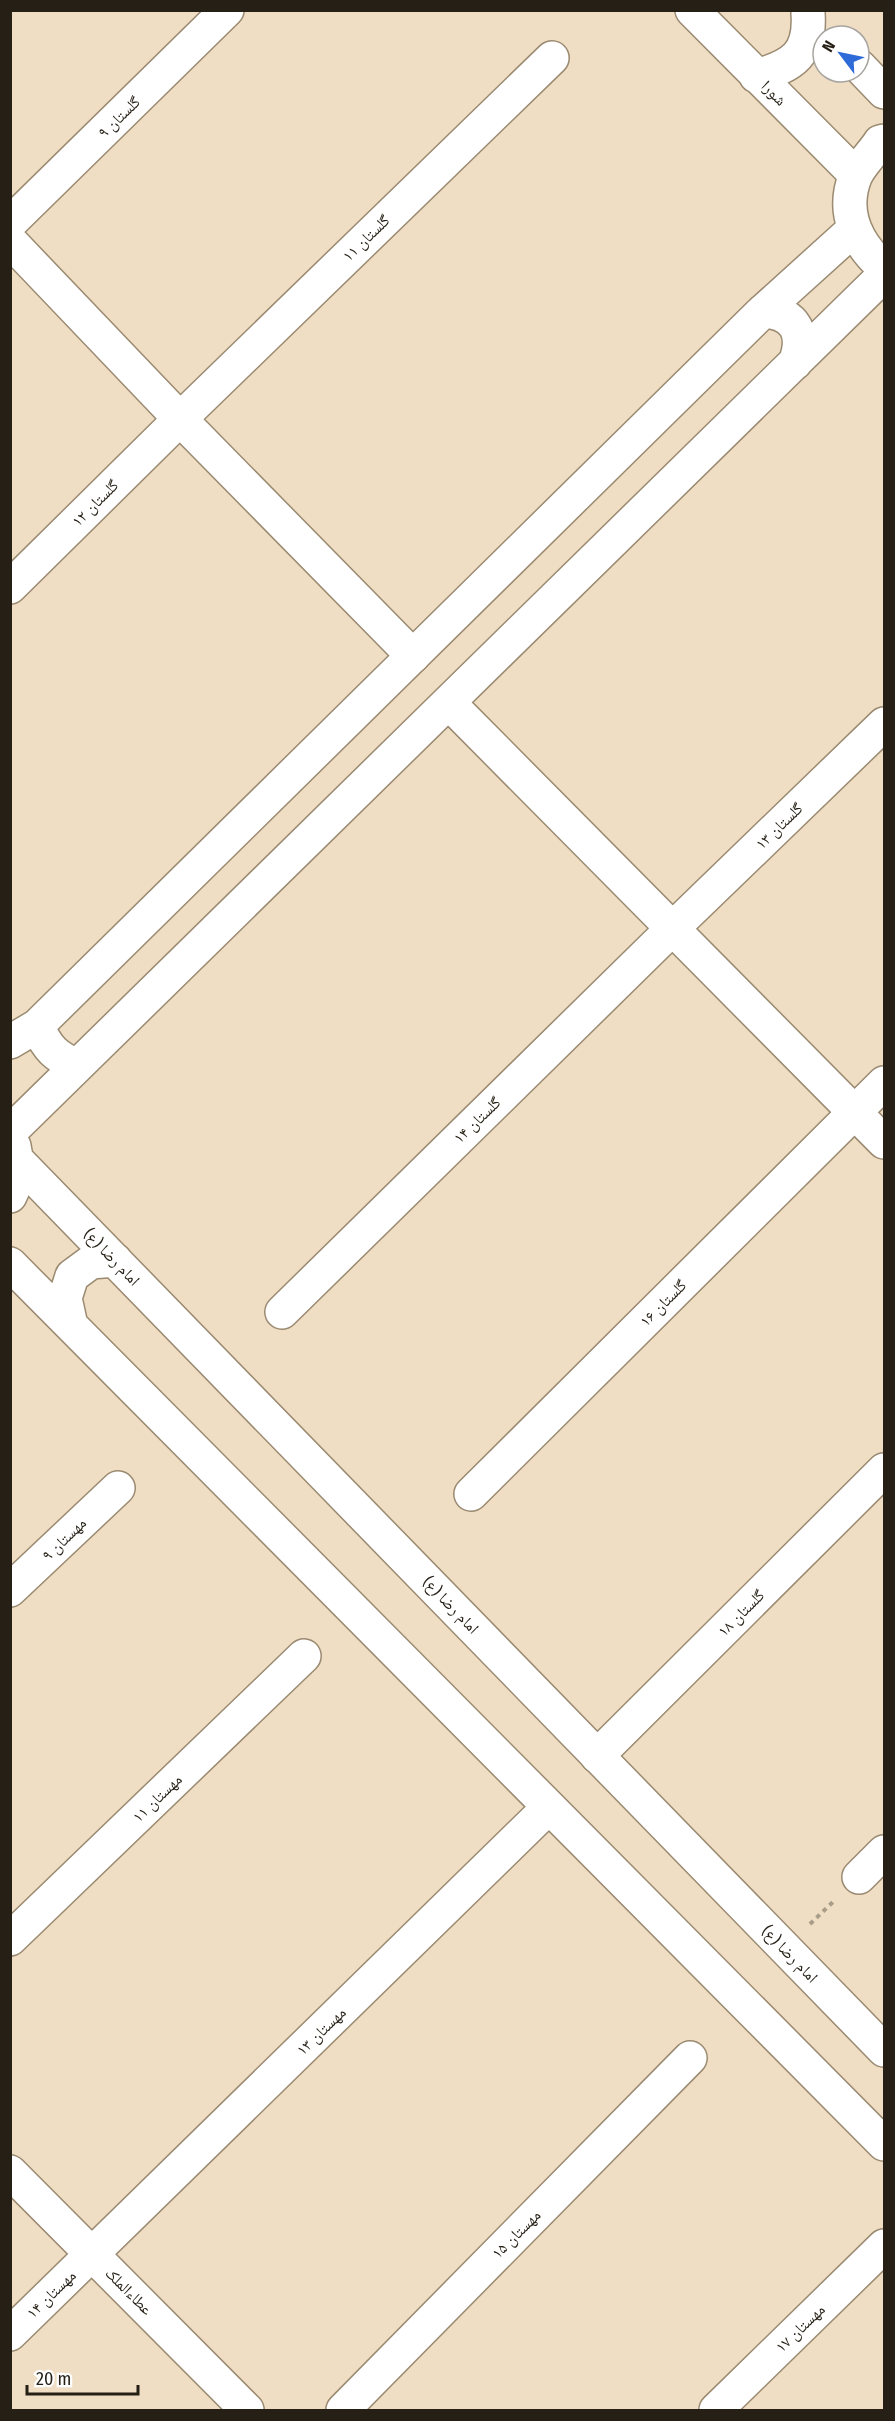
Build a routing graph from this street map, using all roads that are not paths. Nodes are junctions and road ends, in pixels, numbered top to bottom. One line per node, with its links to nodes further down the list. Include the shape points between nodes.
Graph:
1 (227, 10): 11 (street, گلستان ۹)
2 (692, 10): 6 (street, شورا)
3 (807, 12): 4 (street); 6 (street, via 810,29 795,60 781,69)
4 (819, 24)
5 (552, 58): 18 (street, گلستان ۱۱)
6 (756, 76): 10 (street, شورا)
7 (871, 78): 8 (street)
8 (885, 92)
9 (885, 141): 10 (street, via 880,142)
10 (856, 175): 12 (street, via 850,201)
11 (10, 223)
12 (854, 229): 14 (street, via 868,254); 16 (street)
13 (10, 241): 18 (street)
14 (885, 268)
15 (885, 275): 17 (street)
16 (763, 311): 17 (street, via 776,312 796,327 800,351); 20 (street)
17 (795, 363): 21 (street)
18 (180, 419): 19 (street, گلستان ۱۲); 20 (street)
19 (10, 587)
20 (413, 656): 24 (street)
21 (449, 703): 23 (street); 25 (street)
22 (885, 724): 23 (street, گلستان ۱۳)
23 (673, 928): 27 (street); 33 (street, گلستان ۱۴)
24 (24, 1034): 25 (street)
25 (77, 1066): 28 (street)
26 (885, 1083): 27 (street, گلستان ۱۶)
27 (855, 1112): 29 (street); 37 (street, گلستان ۱۶)
28 (13, 1142): 30 (street, via 14,1189); 31 (street, امام رضا (ع))
29 (885, 1142)
30 (10, 1196)
31 (115, 1260): 34 (street, via 91,1262 72,1276 64,1298); 40 (street, امام رضا (ع))
32 (10, 1264): 34 (street)
33 (282, 1312)
34 (70, 1321): 41 (street)
35 (885, 1470): 40 (street, گلستان ۱۸)
36 (118, 1488): 38 (street, مهستان ۹)
37 (471, 1494)
38 (10, 1590)
39 (304, 1656): 44 (street, مهستان ۱۱)
40 (597, 1756): 45 (street, امام رضا (ع))
41 (549, 1807): 47 (street); 50 (street, مهستان ۱۳)
42 (885, 1852): 43 (street)
43 (860, 1877)
44 (10, 1940)
45 (885, 2050)
46 (690, 2058): 53 (street, مهستان ۱۵)
47 (885, 2144)
48 (10, 2172): 50 (street, عطاءالملک)
49 (885, 2246): 54 (street, مهستان ۱۷)
50 (92, 2254): 51 (street, مهستان ۱۴); 52 (street, عطاءالملک)
51 (10, 2334)
52 (247, 2410)
53 (343, 2410)
54 (716, 2410)

